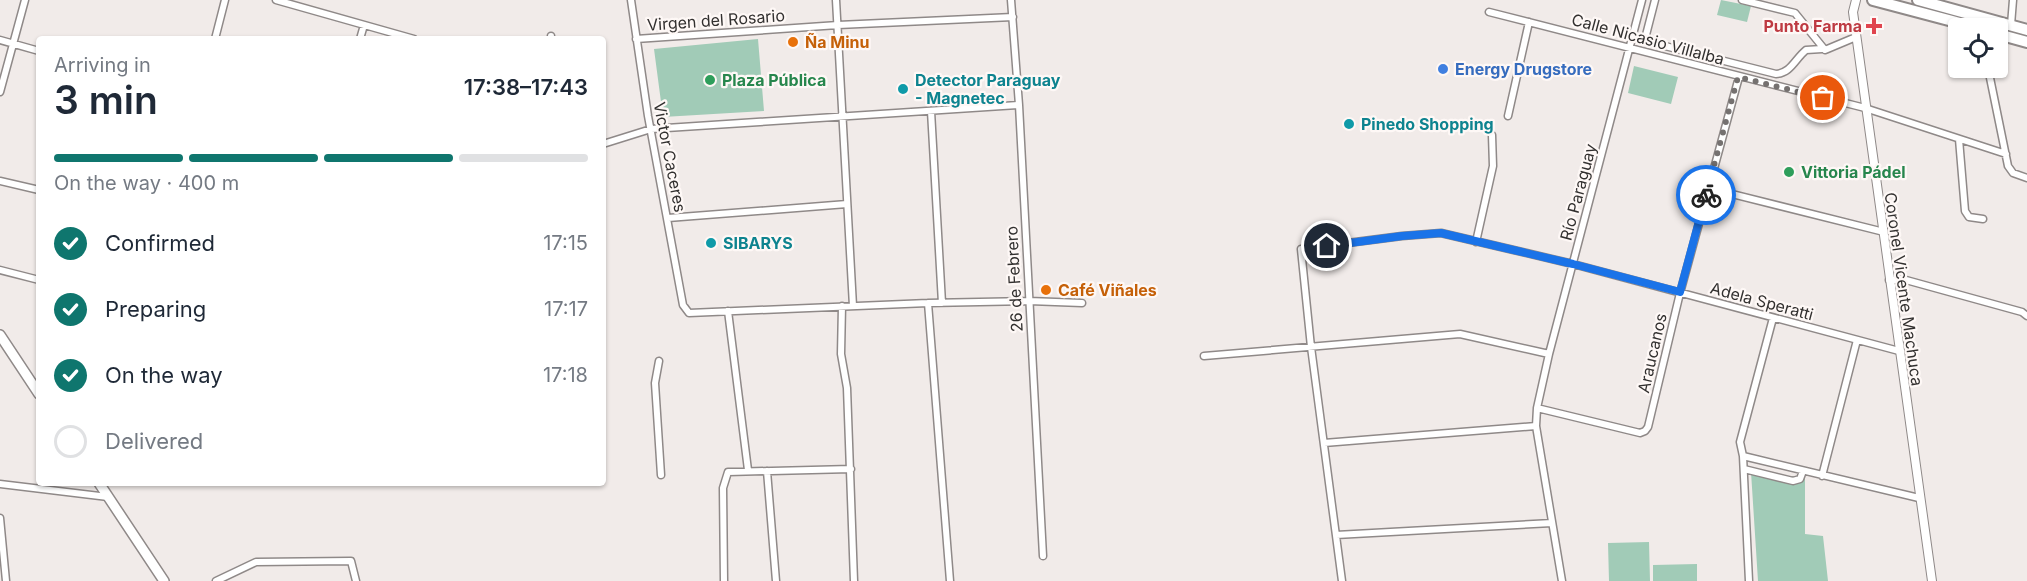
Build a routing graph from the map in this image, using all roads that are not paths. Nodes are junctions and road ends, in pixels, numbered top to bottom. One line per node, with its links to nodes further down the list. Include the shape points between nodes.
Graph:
1 (25, 0): 30 (street)
2 (225, 0): 22 (street)
3 (276, 0): 18 (street)
4 (631, 0): 27 (street, Victor Caceres)
5 (837, 0): 19 (street)
6 (1011, 0): 15 (street, 26 de Febrero)
7 (1642, 0): 31 (street, Río Paraguay)
8 (1655, 0): 32 (street, via 1646,35 1649,42 1776,74 1789,70 1806,50)
9 (1742, 0): 32 (street, via 1796,13)
10 (1856, 0): 25 (street, Coronel Vicente Machuca)
11 (1873, 0): 16 (highway)
12 (1918, 0): 20 (highway)
13 (2013, 0): 20 (street)
14 (1489, 12): 17 (street, Calle Nicasio Villalba)
15 (1013, 16): 19 (street, Virgen del Rosario); 37 (street, 26 de Febrero)
16 (1948, 20)
17 (1529, 22): 31 (street, Calle Nicasio Villalba); 40 (street)
18 (364, 25): 23 (street); 24 (street)
19 (838, 25): 27 (street, Virgen del Rosario); 41 (street)
20 (2011, 25): 21 (highway)
21 (2027, 30)
22 (216, 36)
23 (361, 36)
24 (403, 36)
25 (1856, 37): 32 (street, via 1827,50); 38 (street, Coronel Vicente Machuca)
26 (2008, 37): 29 (highway)
27 (636, 39): 42 (street, Victor Caceres)
28 (0, 40): 30 (street)
29 (2027, 42)
30 (13, 44): 33 (street); 36 (street)
31 (1630, 47): 34 (street, Calle Nicasio Villalba); 56 (street, Río Paraguay)
32 (1822, 48)
33 (36, 50)
34 (1738, 77): 38 (street, Calle Nicasio Villalba); 49 (street, Araucanos)
35 (1990, 78): 46 (street)
36 (0, 92)
37 (1019, 105): 39 (street); 61 (street, 26 de Febrero)
38 (1865, 108): 44 (street, Calle Nicasio Villalba); 54 (street, Coronel Vicente Machuca)
39 (931, 111): 41 (street); 63 (street)
40 (1508, 116)
41 (842, 117): 42 (street); 51 (street)
42 (651, 129): 45 (street); 52 (street, Victor Caceres)
43 (1492, 135): 55 (street, via 1493,166)
44 (1959, 139): 46 (street, Calle Nicasio Villalba); 53 (street, via 1965,211 1969,217)
45 (606, 143)
46 (2006, 154): 47 (street, via 2013,173)
47 (2027, 178)
48 (0, 181): 50 (street)
49 (1708, 188): 54 (street); 60 (street, Araucanos)
50 (36, 189)
51 (847, 204): 52 (street); 66 (street)
52 (668, 218): 67 (street, Victor Caceres, via 686,310)
53 (1983, 219)
54 (1884, 232): 59 (street, Coronel Vicente Machuca)
55 (1476, 242): 56 (street, Adela Speratti); 72 (street, Adela Speratti, via 1441,233 1301,249)
56 (1573, 264): 60 (street, Adela Speratti); 74 (street, Río Paraguay)
57 (0, 270): 58 (street)
58 (36, 279)
59 (1889, 280): 68 (street, via 1906,280); 73 (street, Coronel Vicente Machuca)
60 (1680, 292): 69 (street, Adela Speratti); 78 (street, Araucanos, via 1645,431)
61 (1029, 301): 63 (street); 64 (street); 96 (street, 26 de Febrero)
62 (928, 303): 63 (street); 66 (street); 104 (street)
63 (942, 303)
64 (1082, 303)
65 (842, 306): 66 (street); 67 (street); 82 (street, via 841,354 847,388)
66 (853, 306)
67 (728, 311): 84 (street)
68 (2027, 316)
69 (1773, 318): 71 (street, Adela Speratti); 81 (street, via 1740,441)
70 (0, 335): 77 (main road)
71 (1857, 340): 73 (street, Adela Speratti); 88 (street)
72 (1311, 347): 74 (street, via 1460,334); 75 (street); 80 (street)
73 (1899, 351): 92 (street, Coronel Vicente Machuca)
74 (1549, 354): 78 (street, Río Paraguay)
75 (1203, 356)
76 (658, 362): 87 (street, via 655,383)
77 (36, 389)
78 (1537, 408): 79 (street, Río Paraguay)
79 (1536, 426): 80 (street); 94 (street, Río Paraguay)
80 (1324, 443): 95 (street)
81 (1743, 456): 83 (street); 86 (street)
82 (851, 469): 85 (street); 103 (street)
83 (1744, 469): 86 (street, via 1793,481 1800,479); 107 (street)
84 (748, 470): 85 (street); 101 (street, via 728,472 724,479)
85 (767, 471): 102 (street)
86 (1803, 471): 88 (street)
87 (661, 475)
88 (1822, 476): 92 (street)
89 (0, 484): 91 (street)
90 (101, 486): 91 (main road)
91 (108, 497): 98 (main road)
92 (1919, 498): 108 (street, Coronel Vicente Machuca)
93 (0, 518): 97 (street)
94 (1552, 523): 95 (street); 106 (street, Río Paraguay)
95 (1336, 535): 105 (street)
96 (1043, 556)
97 (6, 581)
98 (164, 581)
99 (216, 581): 100 (street, via 256,562 351,561)
100 (356, 581)
101 (724, 581)
102 (776, 581)
103 (854, 581)
104 (950, 581)
105 (1342, 581)
106 (1562, 581)
107 (1749, 581)
108 (1932, 581)

